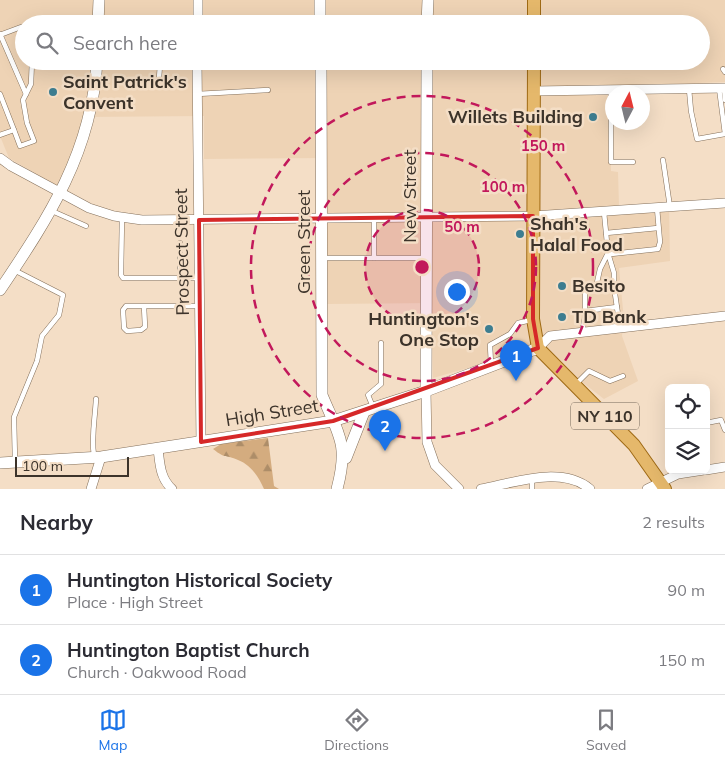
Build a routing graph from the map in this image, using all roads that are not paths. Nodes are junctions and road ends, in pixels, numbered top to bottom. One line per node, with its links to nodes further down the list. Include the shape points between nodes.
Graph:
1 (99, 0): 6 (main road)
2 (198, 0): 7 (street)
3 (320, 0): 8 (main road)
4 (428, 0): 9 (main road)
5 (534, 0): 10 (main road)
6 (98, 15)
7 (198, 15)
8 (320, 15)
9 (427, 15)
10 (534, 15)
11 (15, 29): 12 (lane)
12 (0, 34): 13 (lane)
13 (15, 69)
14 (16, 70): 30 (lane)
15 (32, 70): 30 (lane, via 31,84)
16 (96, 70): 39 (main road, via 84,136)
17 (160, 70): 22 (lane)
18 (197, 70): 31 (street, Prospect Street)
19 (321, 70): 49 (main road, Green Street)
20 (427, 70): 47 (main road, New Street)
21 (534, 70): 28 (main road)
22 (159, 78)
23 (723, 87): 24 (street); 24 (lane, via 725,134 698,139); 32 (lane)
24 (689, 88): 25 (street)
25 (650, 89)
26 (268, 90): 31 (lane)
27 (605, 90): 28 (street)
28 (534, 91): 45 (main road)
29 (0, 94): 33 (lane)
30 (26, 94): 33 (lane, via 27,123 34,141 20,146)
31 (197, 94): 50 (street, Prospect Street)
32 (725, 100)
33 (14, 130): 35 (lane)
34 (611, 130): 38 (lane, via 611,162)
35 (0, 135)
36 (0, 158): 39 (street)
37 (663, 160): 41 (lane)
38 (633, 162)
39 (61, 193): 43 (main road); 46 (street, via 89,208)
40 (725, 204): 41 (street)
41 (670, 207): 42 (street)
42 (657, 208): 44 (street); 52 (lane)
43 (51, 210): 51 (lane); 59 (main road)
44 (604, 212): 45 (street); 53 (lane)
45 (533, 216): 47 (street); 70 (main road)
46 (122, 217): 50 (street); 60 (lane, via 123,278)
47 (427, 217): 48 (street); 58 (main road, New Street)
48 (374, 218): 49 (street); 57 (lane)
49 (321, 219): 50 (street); 56 (main road, Green Street)
50 (199, 220): 61 (street, Prospect Street)
51 (86, 226)
52 (658, 228): 53 (lane); 55 (lane, via 658,249)
53 (606, 233): 55 (lane)
54 (180, 243): 60 (lane)
55 (608, 253): 62 (lane); 63 (lane)
56 (322, 258): 57 (lane); 81 (main road, Green Street, via 322,395)
57 (374, 258): 58 (lane)
58 (427, 258): 78 (main road, New Street)
59 (13, 270): 64 (main road); 87 (lane, via 63,295 59,315 42,336 37,360 14,417)
60 (180, 278): 61 (lane)
61 (199, 278): 66 (street, Prospect Street)
62 (596, 287): 63 (lane); 68 (lane, via 585,292)
63 (614, 287): 67 (lane)
64 (0, 290)
65 (144, 306): 65 (lane, via 126,306 124,328 127,331 145,327); 66 (lane)
66 (199, 306): 84 (street, Prospect Street)
67 (617, 307): 68 (lane); 71 (lane)
68 (585, 311): 72 (lane)
69 (725, 316): 71 (street)
70 (533, 320): 74 (main road); 75 (lane, via 518,323 510,334 490,345)
71 (620, 328): 72 (street)
72 (582, 332): 74 (street, via 550,336)
73 (381, 343): 80 (lane, via 381,384 368,395)
74 (538, 348): 75 (main road, High Street); 77 (main road, NY 110)
75 (491, 366): 78 (main road, High Street)
76 (623, 376): 77 (lane, via 610,381 589,371)
77 (575, 385): 94 (main road, NY 110, via 634,445)
78 (426, 391): 80 (main road, High Street); 98 (street, via 427,442 435,465)
79 (96, 399): 86 (lane, via 95,429 91,439)
80 (369, 410): 81 (main road, High Street); 89 (main road)
81 (333, 421): 84 (main road, High Street); 89 (main road, Green Street, via 343,447)
82 (710, 423): 83 (lane, via 722,420)
83 (725, 430)
84 (201, 442): 85 (main road, High Street)
85 (158, 449): 86 (main road, High Street); 96 (street, via 162,474)
86 (98, 458): 87 (main road, High Street); 95 (street)
87 (15, 462): 88 (main road, High Street)
88 (0, 463)
89 (343, 466): 97 (main road)
90 (710, 468): 91 (street)
91 (725, 468)
92 (678, 474): 94 (street)
93 (532, 477): 99 (street); 100 (lane); 101 (street, via 558,477)
94 (663, 485): 102 (street)
95 (91, 489)
96 (172, 489)
97 (337, 489)
98 (459, 489)
99 (481, 489)
100 (532, 489)
101 (590, 489)
102 (647, 489)

